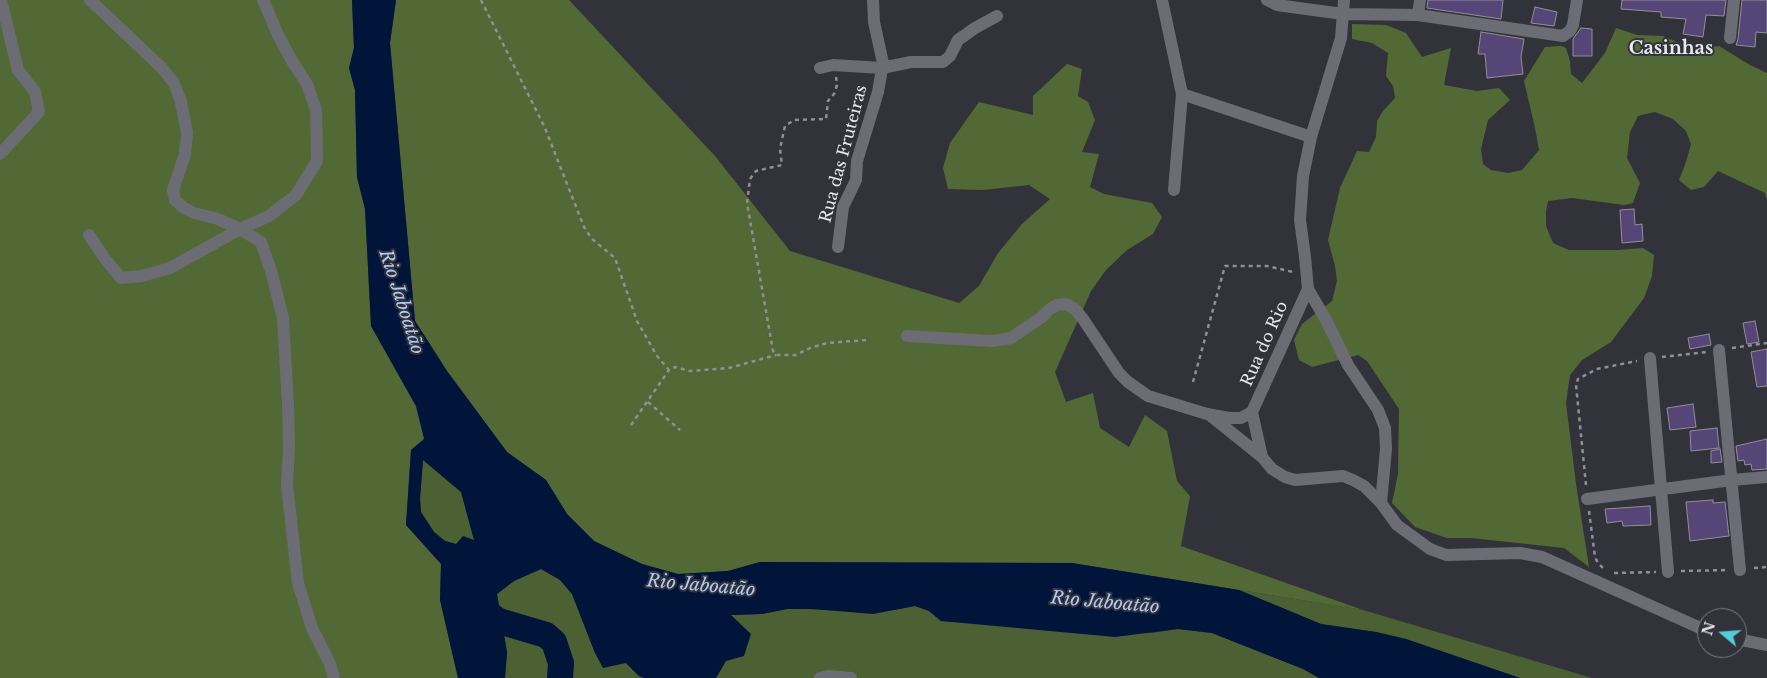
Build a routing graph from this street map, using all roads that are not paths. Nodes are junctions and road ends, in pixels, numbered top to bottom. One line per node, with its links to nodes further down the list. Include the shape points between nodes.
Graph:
1 (1, 0): 19 (street, via 18,70 36,92 39,112)
2 (90, 0): 21 (street, via 174,83 182,102 187,133 185,154 173,190 175,200 194,213)
3 (263, 0): 21 (street, via 283,44 307,84 316,110 317,161 296,195 269,216)
4 (873, 0): 16 (street, Rua das Fruteiras)
5 (1162, 0): 17 (street)
6 (1267, 0): 11 (street, via 1277,5)
7 (1344, 0): 11 (street)
8 (1420, 0): 12 (street)
9 (1577, 0): 12 (street, via 1573,25 1563,36)
10 (1734, 0): 14 (street)
11 (1343, 14): 12 (street); 18 (street, via 1341,38)
12 (1418, 15)
13 (997, 16): 16 (street, Rua das Fruteiras, via 958,40 944,62 911,62)
14 (1730, 38)
15 (820, 68): 16 (street, Rua das Fruteiras, via 836,65)
16 (882, 68): 23 (street, Rua das Fruteiras, via 857,160 856,180 843,207)
17 (1182, 94): 18 (street); 20 (street)
18 (1311, 137): 24 (street, via 1300,210)
19 (0, 154)
20 (1174, 190)
21 (240, 229): 22 (street, via 170,268 121,278); 41 (street, via 260,242 283,318 288,404 287,484 298,583 312,628)
22 (89, 235)
23 (838, 247)
24 (1308, 289): 28 (street, Rua do Rio); 35 (street, via 1348,365 1378,410 1385,428)
25 (907, 336): 29 (street, Rua do Rio, via 992,341 1011,338 1050,309 1066,304 1083,319 1128,382 1148,396)
26 (1719, 350): 32 (street)
27 (1650, 358): 33 (street)
28 (1252, 412): 29 (street, Rua do Rio, via 1241,418); 30 (street, Rua do Rio)
29 (1210, 415): 30 (street)
30 (1262, 457): 35 (street, via 1272,470 1295,480 1343,476 1364,486)
31 (1767, 477): 32 (street)
32 (1732, 480): 33 (street); 36 (street)
33 (1662, 489): 34 (street); 37 (street)
34 (1587, 499)
35 (1381, 503): 38 (street, via 1397,525 1430,549 1446,555 1520,553 1542,557)
36 (1740, 570)
37 (1668, 572)
38 (1697, 627)
39 (1747, 641): 40 (street)
40 (1767, 646)
41 (334, 678)
42 (820, 678): 43 (street)
43 (850, 678)

